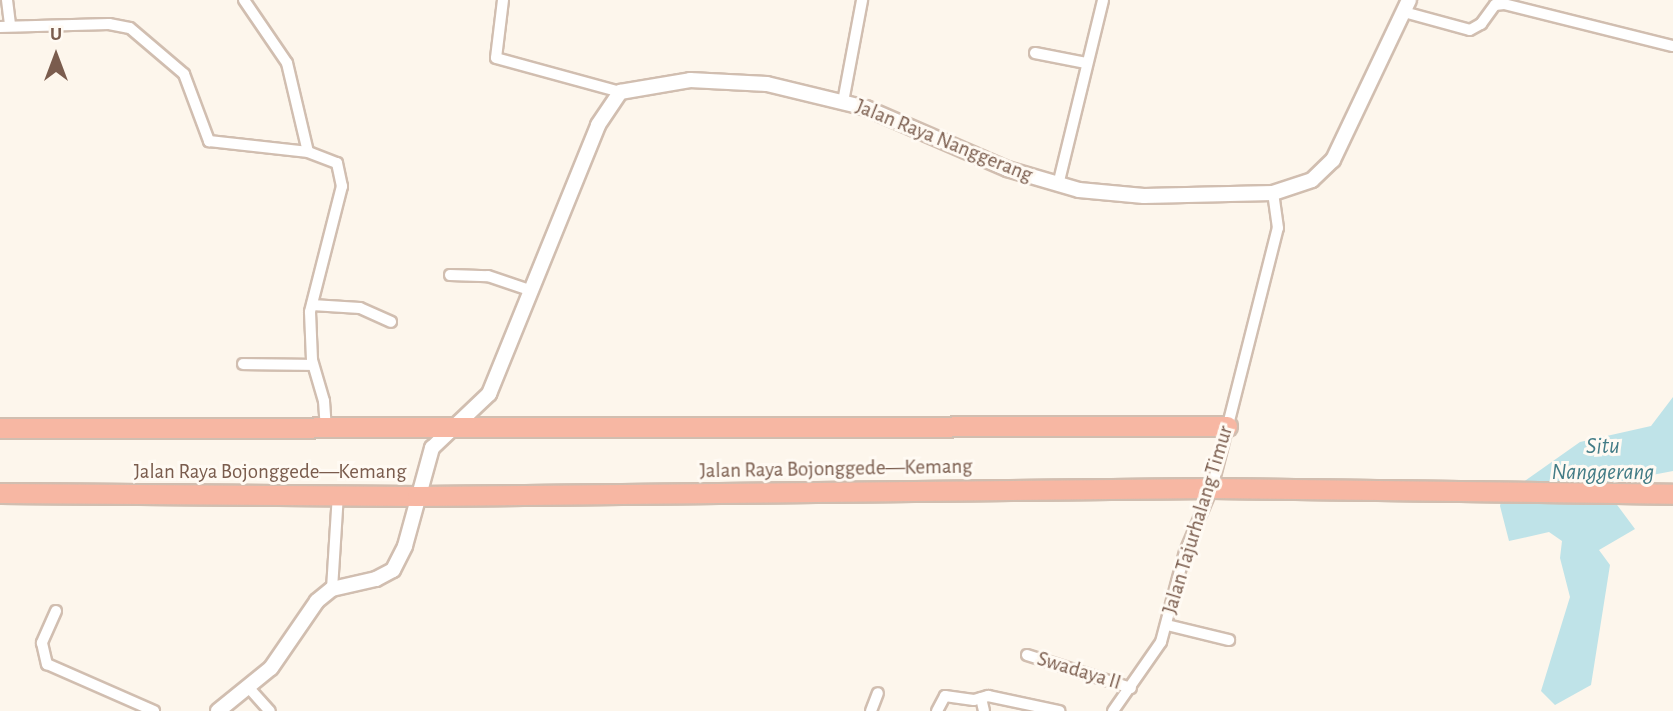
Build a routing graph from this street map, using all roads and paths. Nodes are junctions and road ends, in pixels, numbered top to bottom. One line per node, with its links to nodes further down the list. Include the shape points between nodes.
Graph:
1 (7, 0): 7 (street)
2 (244, 0): 13 (street, via 287,63)
3 (503, 0): 11 (street, via 496,58)
4 (862, 0): 12 (street)
5 (1103, 0): 10 (street)
6 (1407, 6): 8 (street, via 1470,30 1481,24 1495,5 1504,4); 15 (street, Jalan Raya Nanggerang, via 1333,160 1312,180)
7 (5, 26): 13 (street, via 130,28 180,69 191,86 205,137 224,145)
8 (1673, 46)
9 (1035, 53): 10 (street)
10 (1086, 63): 14 (street)
11 (620, 92): 12 (street, Jalan Raya Nanggerang, via 662,83 727,81); 17 (street, via 598,125)
12 (844, 102): 14 (street, Jalan Raya Nanggerang)
13 (308, 152): 18 (street, via 337,163 342,173)
14 (1058, 185): 15 (street, Jalan Raya Nanggerang, via 1144,196)
15 (1273, 193): 22 (street, Jalan Tajurhalang Timur, via 1278,228)
16 (450, 275): 17 (street, via 488,276)
17 (532, 291): 25 (street, via 489,394)
18 (312, 305): 19 (street, via 360,308); 21 (street)
19 (391, 322)
20 (243, 365): 21 (street)
21 (313, 365): 24 (street, via 324,401)
22 (1227, 426): 25 (highway, Jalan Raya Bojonggede—Kemang); 26 (street, Jalan Tajurhalang Timur)
23 (0, 428): 24 (highway, Jalan Raya Bojonggede—Kemang)
24 (326, 430): 25 (highway, Jalan Raya Bojonggede—Kemang)
25 (446, 430): 30 (street, via 432,448)
26 (1212, 488): 29 (highway, Jalan Raya Bojonggede—Kemang); 30 (highway, Jalan Raya Bojonggede—Kemang); 33 (street, Jalan Tajurhalang Timur, via 1185,552)
27 (0, 493): 28 (highway, Jalan Raya Bojonggede—Kemang)
28 (338, 494): 30 (highway, Jalan Raya Bojonggede—Kemang); 31 (street)
29 (1673, 494)
30 (417, 496): 31 (street, via 405,546 393,569 376,579)
31 (332, 589): 36 (street, via 303,617 271,668)
32 (57, 611): 40 (street, via 43,643 47,664)
33 (1167, 625): 34 (street); 37 (street, Jalan Tajurhalang Timur)
34 (1229, 640)
35 (1027, 655): 37 (street, Swadaya II)
36 (249, 688): 41 (street); 42 (street)
37 (1131, 688): 47 (street, Jalan Tajurhalang Timur)
38 (878, 693): 43 (street)
39 (981, 698): 44 (street, via 945,696); 45 (street); 46 (street, via 1001,697)
40 (154, 711)
41 (218, 711)
42 (270, 711)
43 (871, 711)
44 (937, 711)
45 (984, 711)
46 (1059, 711)
47 (1113, 711)

